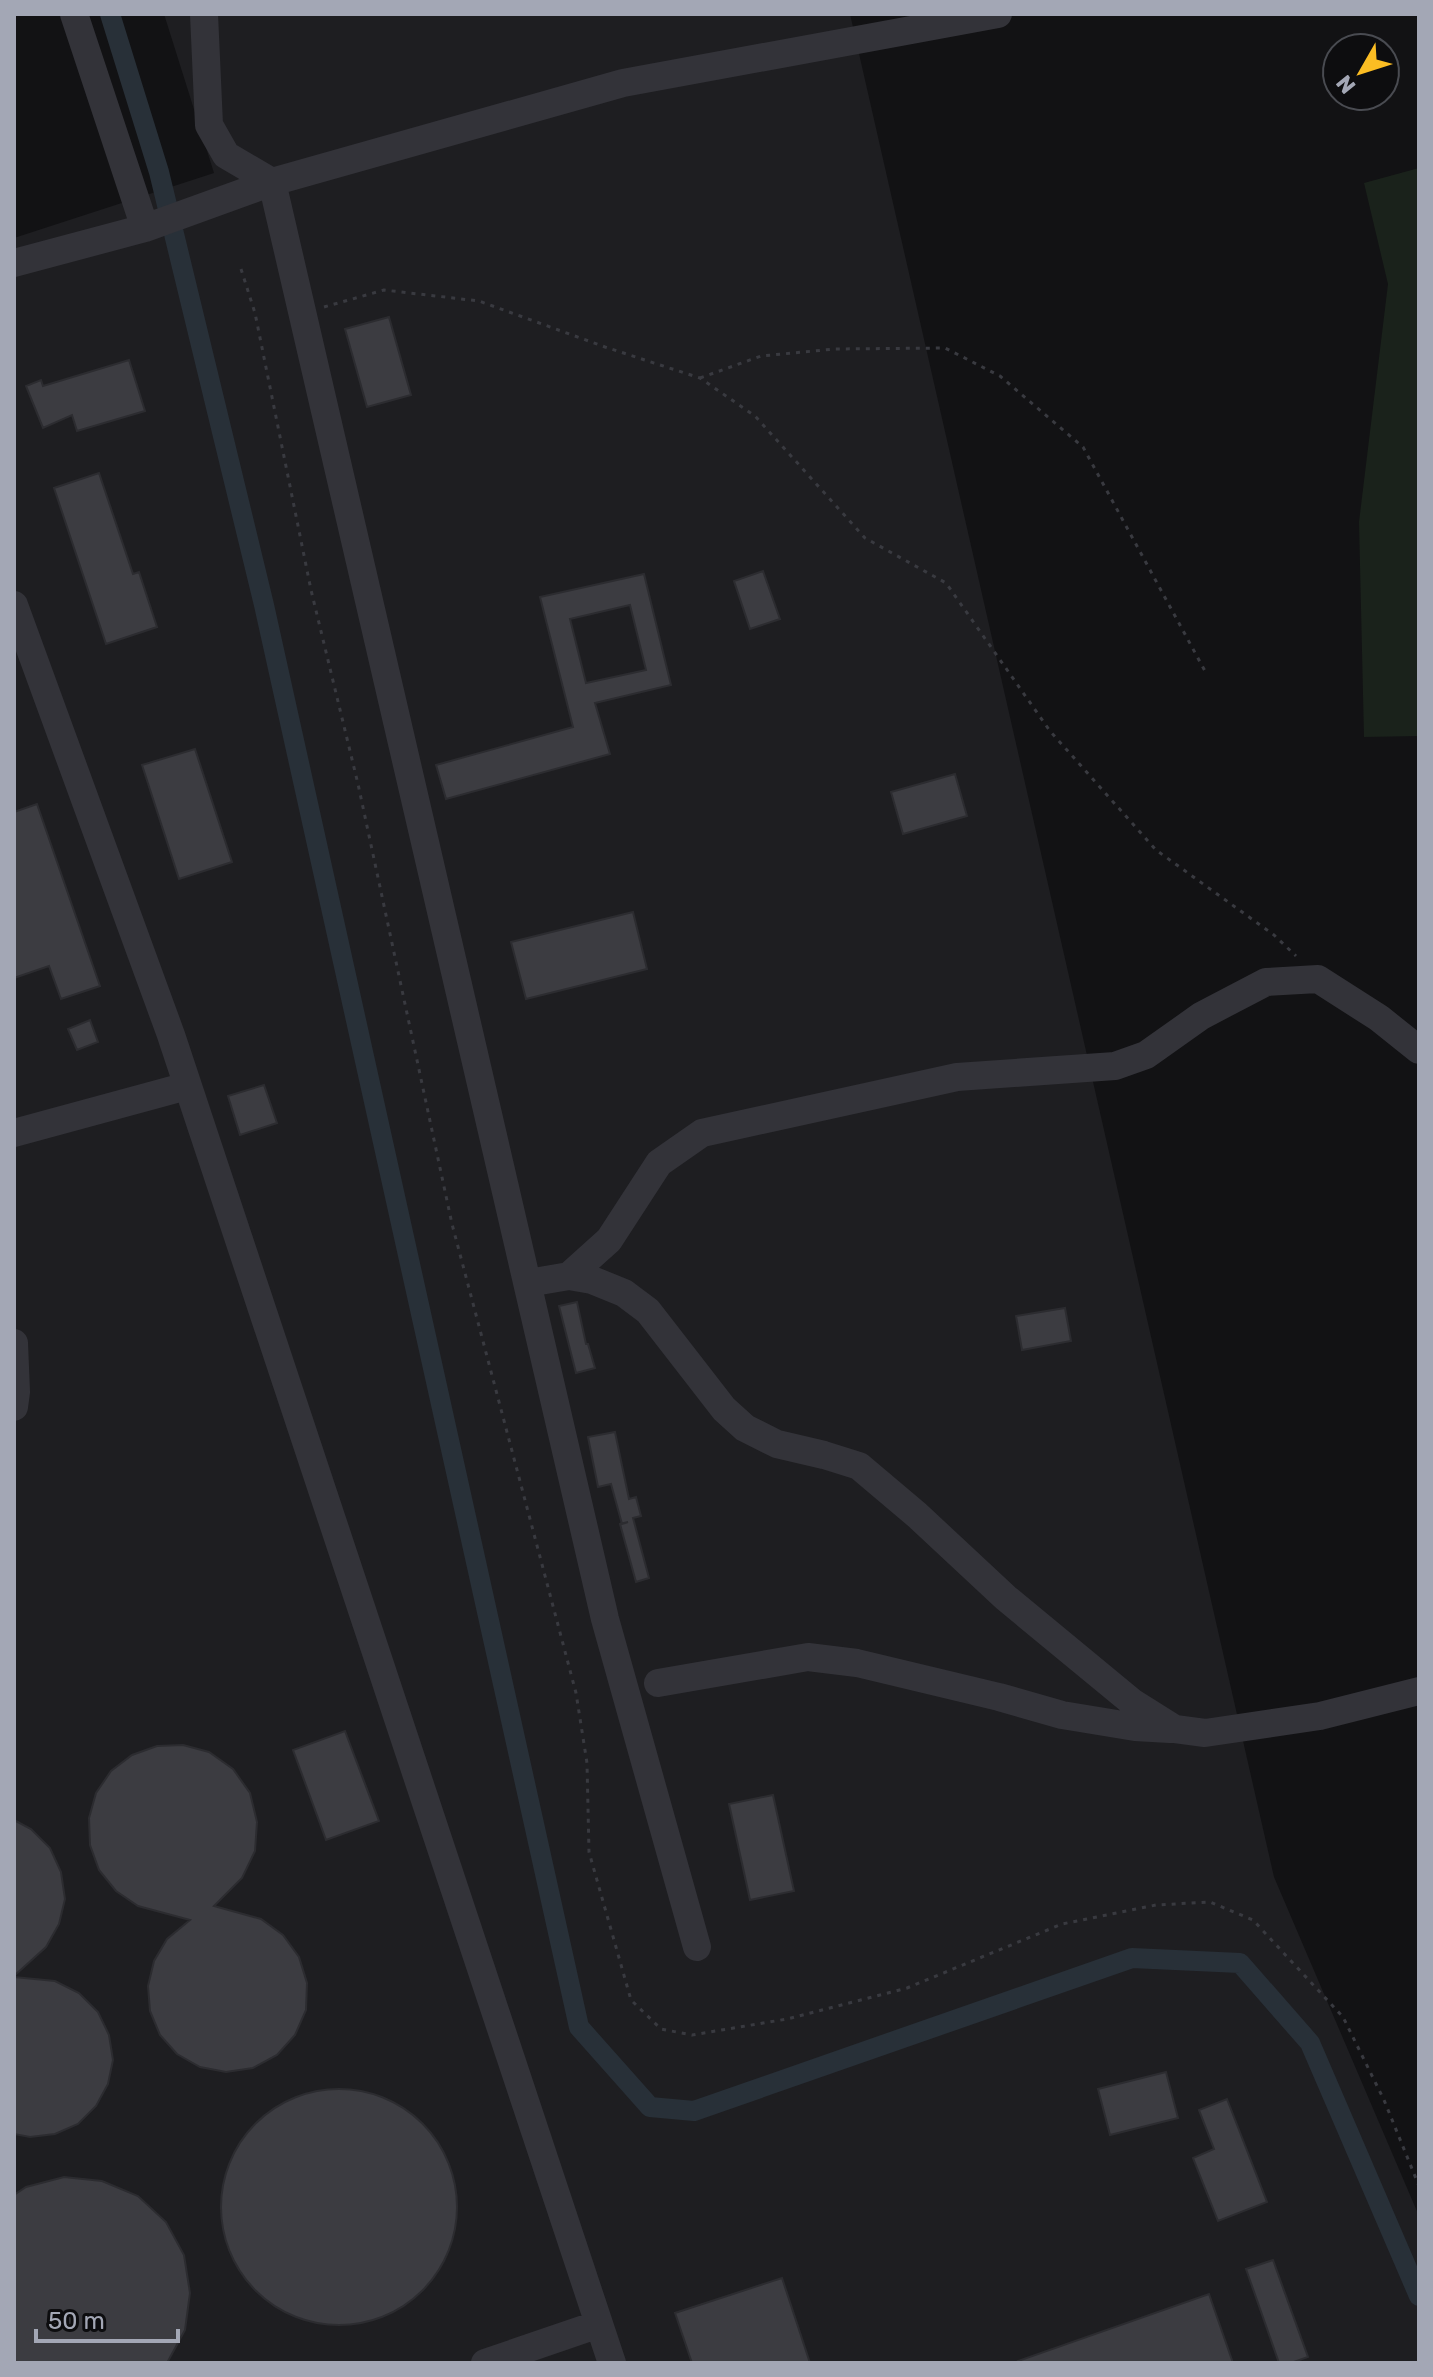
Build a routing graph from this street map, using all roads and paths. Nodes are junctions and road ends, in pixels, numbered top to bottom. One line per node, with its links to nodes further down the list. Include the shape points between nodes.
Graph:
1 (74, 14): 5 (street)
2 (204, 14): 4 (street, via 209,125 226,155)
3 (998, 14): 4 (street, via 623,83)
4 (272, 182): 5 (street); 8 (street)
5 (145, 228): 6 (street)
6 (14, 263)
7 (241, 269): 24 (path, via 255,313 452,1224 576,1693 587,1763 589,1852 631,2000 661,2029 692,2035 787,2019 907,1988 1062,1924 1156,1905 1210,1902 1253,1920 1343,2017)
8 (302, 314): 9 (path, via 384,290 479,301); 17 (street)
9 (700, 378): 11 (path, via 761,356 945,348 1000,376 1083,447); 12 (path, via 755,416 865,538 946,583 1050,731 1156,850 1274,935)
10 (14, 605): 14 (street)
11 (1205, 671)
12 (1318, 979): 13 (street); 16 (street, via 1266,982 1201,1016 1146,1055 1115,1066 957,1077 702,1133 659,1163 609,1240)
13 (1419, 1050)
14 (187, 1086): 15 (street); 25 (street)
15 (14, 1133)
16 (569, 1276): 17 (street); 22 (street, via 624,1293 648,1311 724,1409 745,1428 777,1444 859,1466 1006,1598 1132,1702)
17 (528, 1283): 23 (street, via 605,1619)
18 (14, 1343): 19 (street)
19 (14, 1407)
20 (658, 1683): 22 (street, via 808,1657 857,1663 1062,1715)
21 (1419, 1691): 22 (street, via 1320,1716 1205,1733)
22 (1175, 1729)
23 (697, 1947)
24 (1419, 2186)
25 (599, 2324): 26 (street); 27 (street)
26 (485, 2363)
27 (612, 2363)

